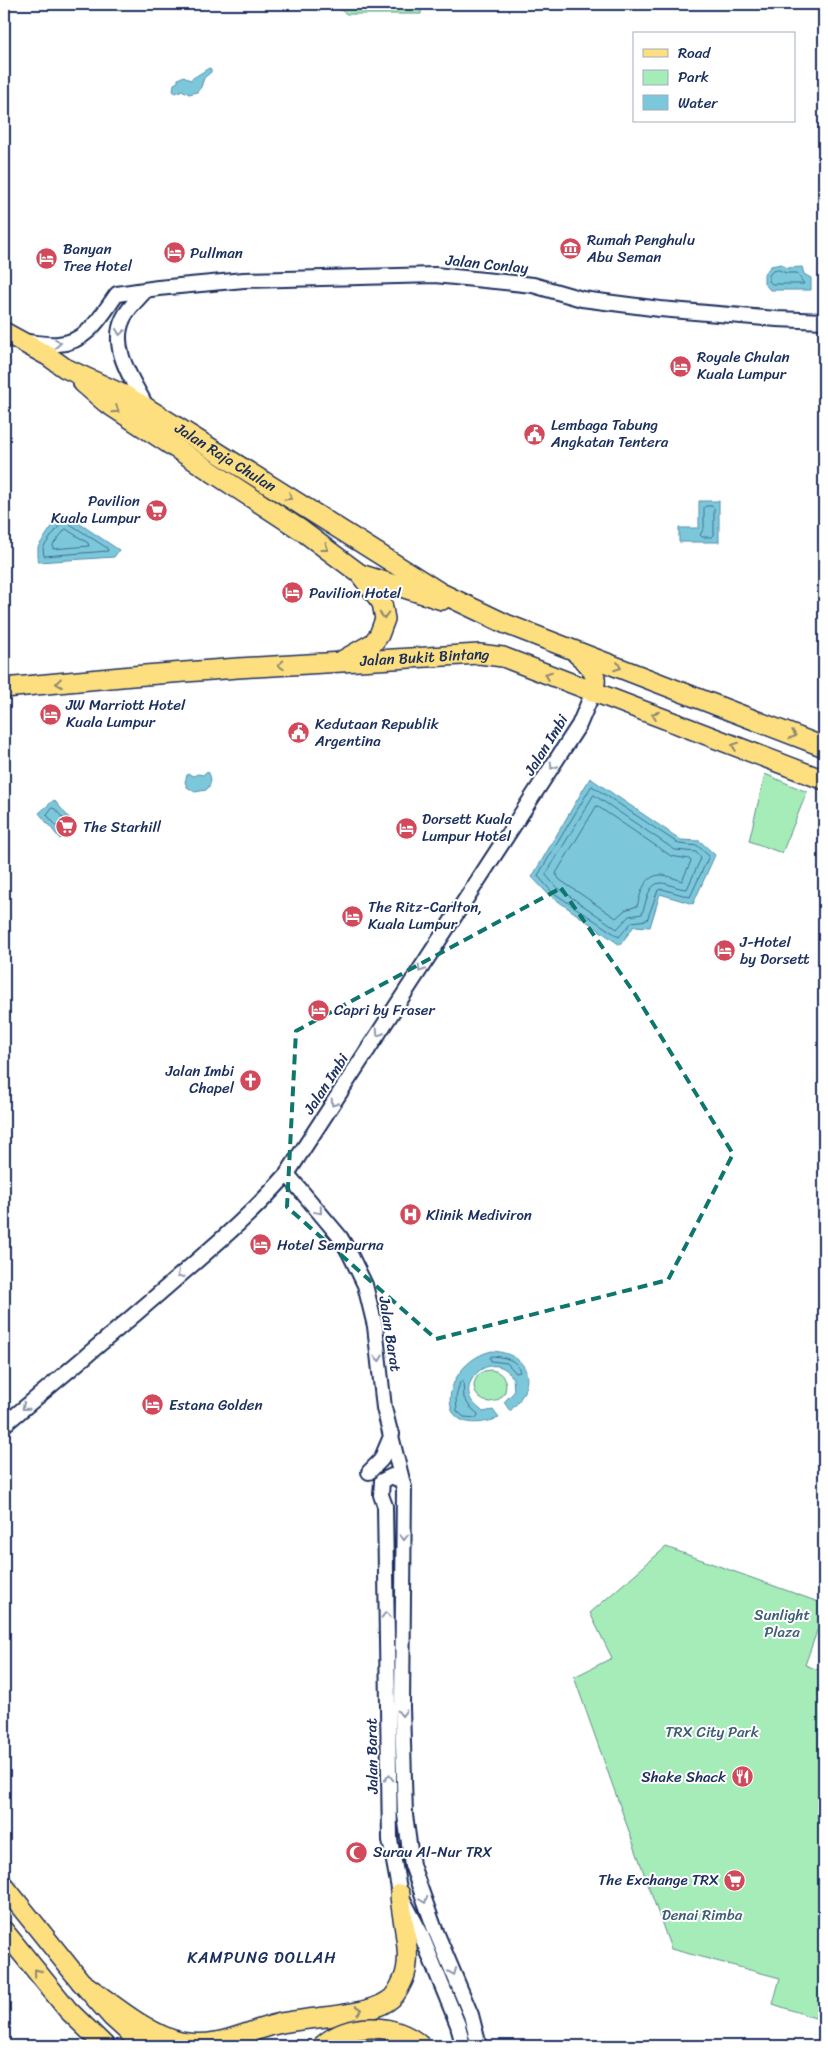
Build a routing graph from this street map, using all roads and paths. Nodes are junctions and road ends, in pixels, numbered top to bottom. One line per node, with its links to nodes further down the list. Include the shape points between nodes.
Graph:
1 (145, 291): 2 (street, Jalan Conlay, via 244,280 436,275 533,285 582,299 660,309); 4 (street, Jalan Conlay, one-way to 1, via 56,345 78,339 90,331 117,294); 6 (street, one-way to 6, via 128,311 119,336 126,368)
2 (824, 321)
3 (4, 332): 4 (main road, Jalan Raja Chulan)
4 (23, 342): 5 (main road, Jalan Raja Chulan)
5 (65, 368): 6 (main road, Jalan Raja Chulan); 7 (main road, one-way to 7, via 105,402 301,530)
6 (148, 408): 8 (main road, Jalan Raja Chulan, one-way to 8, via 440,593)
7 (360, 574): 8 (main road); 10 (main road, one-way to 10, via 382,603 385,619 373,643)
8 (475, 609): 9 (main road)
9 (572, 650): 12 (main road, via 594,670 597,682); 13 (main road, one-way to 13)
10 (337, 663): 11 (main road, Jalan Bukit Bintang, one-way to 11); 12 (main road, Jalan Bukit Bintang, one-way to 10, via 503,657 479,654)
11 (4, 688)
12 (594, 692): 14 (main road, Jalan Bukit Bintang, one-way to 12); 15 (street, Jalan Imbi, one-way to 15, via 579,725)
13 (824, 748)
14 (824, 780)
15 (287, 1174): 16 (street, Jalan Imbi, one-way to 16, via 217,1243); 17 (street, Jalan Barat, one-way to 17, via 340,1237 365,1285 376,1326 384,1408)
16 (4, 1425)
17 (392, 1433): 18 (street, via 381,1460); 19 (street, Jalan Barat)
18 (369, 1472)
19 (404, 1488): 21 (street, Jalan Barat, one-way to 19, via 390,1840 385,1506 380,1487 382,1481 392,1476 401,1481); 31 (street, Jalan Barat, one-way to 31, via 402,1707 405,1815 414,1873)
20 (4, 1886): 23 (main road)
21 (400, 1894): 24 (main road, one-way to 21, via 371,2008 388,2001 404,1979 407,1967); 30 (street, Jalan Barat, via 420,1932 458,2025)
22 (4, 1931): 25 (main road, one-way to 22, via 68,2010)
23 (81, 1982): 24 (main road, via 160,2036 182,2042 206,2044 231,2040); 26 (main road)
24 (277, 2024): 28 (main road, via 318,2024 340,2028)
25 (105, 2046)
26 (144, 2046)
27 (322, 2046): 29 (main road, bridge, via 339,2035 364,2028 392,2031)
28 (378, 2046)
29 (422, 2046)
30 (463, 2046)
31 (479, 2046)

